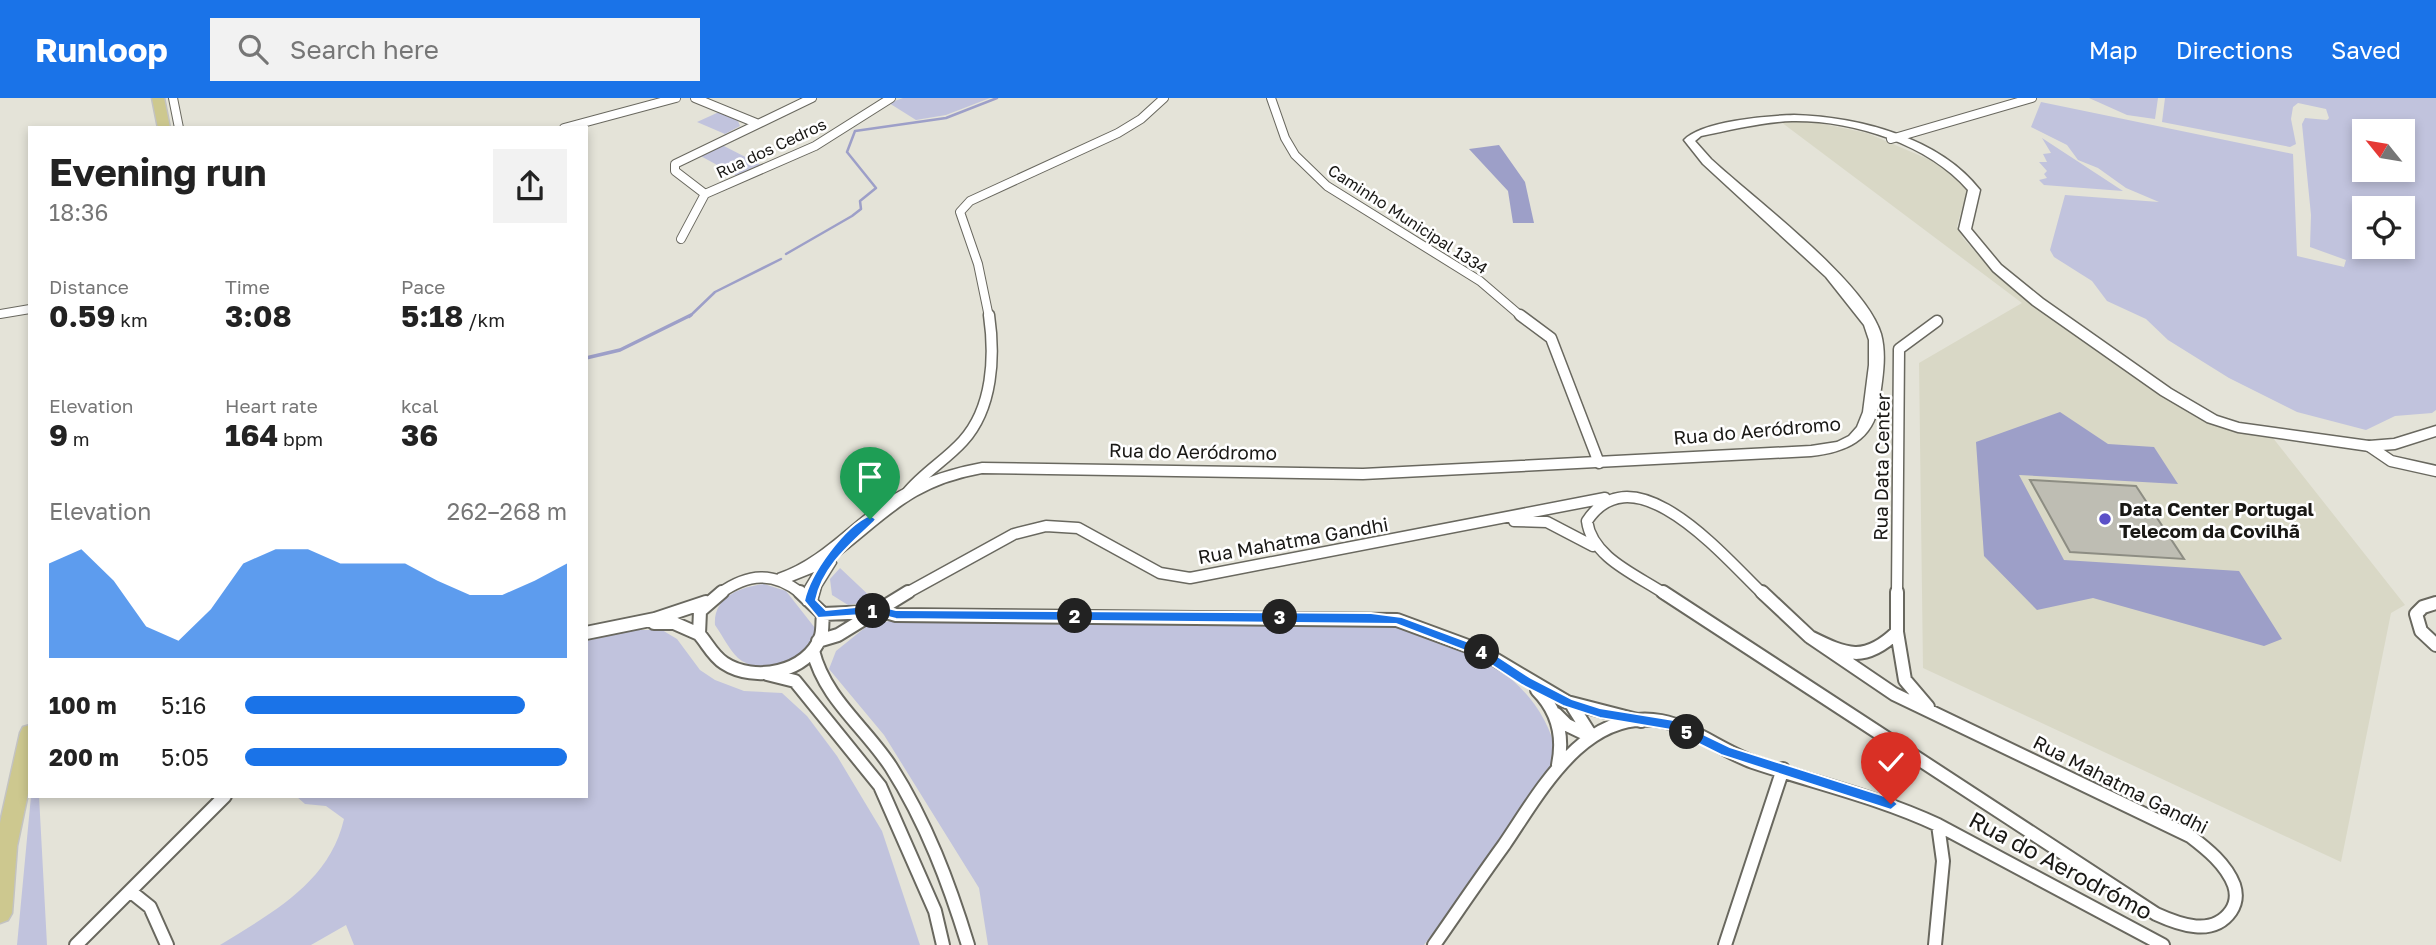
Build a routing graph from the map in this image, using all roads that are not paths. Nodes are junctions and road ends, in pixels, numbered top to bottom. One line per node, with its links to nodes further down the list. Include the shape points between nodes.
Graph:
1 (159, 98): 12 (main road)
2 (173, 98): 13 (street)
3 (676, 98): 10 (street)
4 (695, 98): 11 (street)
5 (812, 98): 11 (street)
6 (891, 98): 16 (street, Rua dos Cedros, via 815,146)
7 (1164, 98): 25 (street, via 1118,133 963,207 960,212 993,342 991,376 986,400 968,435 919,475)
8 (1272, 98): 23 (street, Caminho Municipal 1334, via 1284,138 1316,177 1480,281 1550,338)
9 (2032, 98): 15 (street)
10 (655, 101): 14 (street)
11 (755, 123): 16 (street, via 675,164 675,171)
12 (164, 126)
13 (179, 126)
14 (571, 126)
15 (1891, 138): 22 (main road, Rua do Aeródromo, via 1930,154 1964,176 1974,190 1965,229 2020,288 2188,406 2238,427); 23 (main road, Rua do Aeródromo, via 1824,120 1793,118 1698,133 1689,140 1794,239 1851,298 1871,326 1875,342 1872,411 1862,434 1853,442 1825,449)
16 (705, 194): 17 (street, Rua dos Cedros)
17 (681, 239)
18 (28, 309): 19 (street)
19 (0, 314)
20 (1937, 321): 37 (street, Rua Data Center, via 1899,349)
21 (2436, 431): 22 (main road, via 2395,444)
22 (2369, 446): 24 (street, via 2392,461)
23 (1599, 463): 25 (main road, Rua do Aeródromo, via 1363,474 982,468 940,477)
24 (2436, 471)
25 (907, 493): 29 (main road, Rua do Aeródromo, via 870,519)
26 (1612, 498): 27 (street, Rua Mahatma Gandhi); 28 (street, via 1596,507 1587,521); 40 (street, Rua Mahatma Gandhi, via 1639,498 1676,513)
27 (1500, 520): 28 (street, Rua Mahatma Gandhi, via 1547,522); 34 (street, Rua Mahatma Gandhi, via 1190,578 1160,573 1078,527 1046,526 1014,534)
28 (1597, 548): 47 (street, Rua Mahatma Gandhi, via 2156,913 2202,928 2234,909 2236,892 2228,872 2210,850 2190,836)
29 (832, 555): 30 (main road, Rua do Aeródromo, via 816,567); 32 (main road)
30 (784, 578): 31 (street, via 743,579); 32 (street)
31 (712, 600): 36 (street); 39 (street, via 700,611)
32 (810, 601): 35 (street)
33 (2436, 603): 41 (street, via 2416,614 2421,631)
34 (874, 611): 35 (street, Rua Mahatma Gandhi); 42 (street, Rua Mahatma Gandhi); 44 (street, via 896,615 1397,620 1481,651)
35 (823, 614): 42 (street)
36 (627, 625): 38 (street); 39 (street, via 674,624)
37 (1896, 632): 40 (street, via 1883,648 1865,654 1837,651); 47 (street, Rua Data Center, via 1905,680)
38 (588, 633)
39 (699, 634): 43 (street, via 723,662 745,673)
40 (1810, 637): 47 (street, Rua Mahatma Gandhi, via 1883,688)
41 (2436, 645)
42 (815, 646): 43 (street, via 795,666); 60 (street, via 816,671 890,765 944,866)
43 (761, 673): 59 (street, via 795,681 880,786 935,911)
44 (1527, 681): 45 (street, Rua do Aerodrómo); 46 (street)
45 (1567, 702): 48 (street, Rua do Aerodrómo); 49 (street, via 1580,714)
46 (1553, 712): 49 (street); 51 (street, via 1561,738)
47 (1938, 716)
48 (1642, 721): 49 (street); 52 (street, Rua do Aerodrómo, via 1674,725 1726,751)
49 (1592, 737): 51 (street)
50 (28, 742): 56 (main road, via 6,846)
51 (1558, 767): 61 (street)
52 (1783, 769): 54 (street, Rua do Aerodrómo, via 1891,804); 62 (street)
53 (223, 798): 55 (street)
54 (1938, 825): 63 (street, via 1943,861); 64 (street, Rua do Aerodrómo)
55 (130, 891): 57 (street); 58 (street, via 149,907)
56 (0, 913)
57 (76, 945)
58 (167, 945)
59 (943, 945)
60 (968, 945)
61 (1434, 945)
62 (1725, 945)
63 (1935, 945)
64 (2163, 945)

